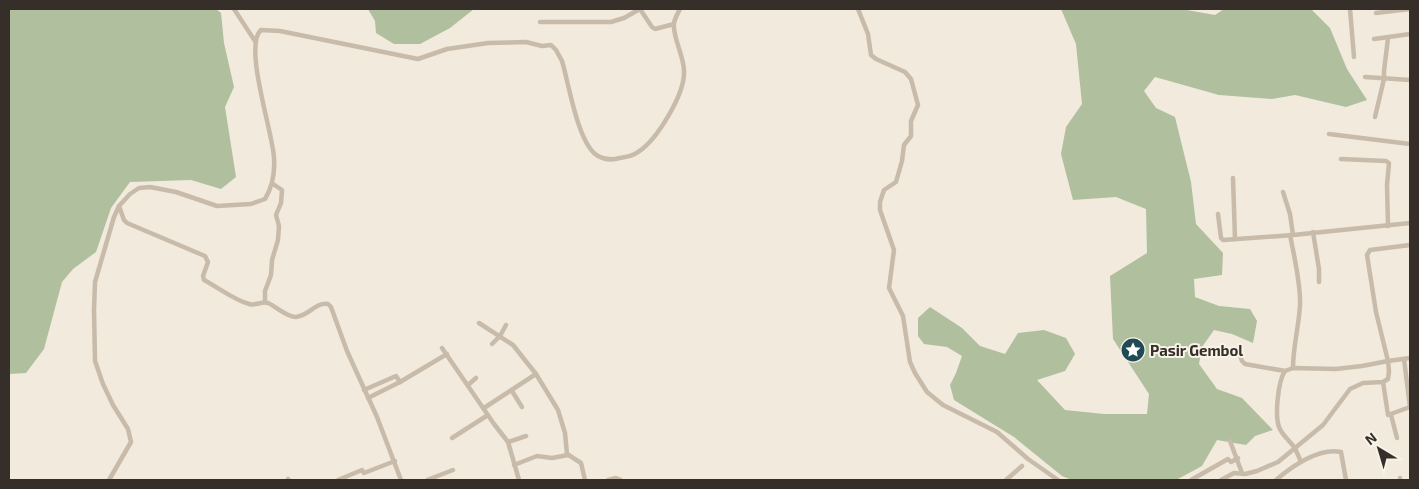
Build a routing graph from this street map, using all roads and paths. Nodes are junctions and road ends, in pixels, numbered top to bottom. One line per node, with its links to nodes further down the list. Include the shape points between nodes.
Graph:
1 (234, 9): 13 (street)
2 (680, 9): 9 (street)
3 (858, 9): 83 (street, via 868,34 871,55 908,75 917,98 911,136 904,145 897,180 885,189 880,202 882,218 894,250 889,288 903,316 912,368 927,392 938,401 997,432 1028,460)
4 (1350, 9): 14 (street)
5 (1410, 9): 7 (street)
6 (633, 10): 8 (street, via 611,22); 9 (street, via 642,10 655,29)
7 (1376, 13)
8 (540, 22)
9 (674, 24): 13 (street, via 684,70 680,95 645,147 632,156 610,160 597,156 584,140 562,62 551,45 488,43 447,49 418,59 271,29 258,32)
10 (1410, 34): 11 (street)
11 (1388, 38): 12 (street); 16 (street)
12 (1374, 39)
13 (256, 41): 23 (street, via 256,70 274,157)
14 (1354, 57)
15 (1366, 77): 16 (street)
16 (1384, 79): 17 (street); 18 (street)
17 (1410, 80)
18 (1375, 117)
19 (1328, 134): 20 (street)
20 (1410, 144)
21 (1341, 159): 28 (street, via 1389,163)
22 (1233, 178): 31 (street)
23 (273, 184): 25 (street, via 265,199 251,204 217,206 150,187 139,188); 34 (street, via 282,190 276,215 278,240)
24 (1283, 192): 30 (street)
25 (119, 206): 34 (street, via 127,223 205,256 208,262 204,280 252,305); 74 (street, via 95,282 97,370 128,429 131,442)
26 (1218, 214): 31 (street, via 1221,239)
27 (1410, 223): 28 (street)
28 (1388, 226): 29 (street)
29 (1313, 232): 30 (street); 33 (street, via 1320,269)
30 (1292, 235): 31 (street); 45 (street, via 1300,302)
31 (1235, 239)
32 (1410, 245): 44 (street, via 1370,250 1367,255)
33 (1319, 282)
34 (265, 302): 52 (street, via 296,317 320,304 328,304)
35 (479, 322): 37 (street)
36 (506, 324): 37 (street)
37 (500, 336): 38 (street); 47 (street, via 520,352)
38 (492, 344)
39 (442, 348): 41 (street)
40 (1232, 350): 46 (street, via 1238,350 1245,364)
41 (447, 354): 49 (street); 51 (street)
42 (1410, 358): 43 (street)
43 (1404, 359): 44 (street); 58 (street, via 1410,407)
44 (1388, 361): 45 (street, via 1336,369); 50 (street, via 1389,376)
45 (1293, 368): 46 (street)
46 (1285, 371): 64 (street, via 1279,388 1277,419)
47 (536, 374): 53 (street); 65 (street, via 558,410)
48 (476, 378): 51 (street)
49 (400, 382): 52 (street, via 396,376); 54 (street)
50 (1383, 382): 58 (street, via 1387,413); 64 (street, via 1363,383 1350,389 1323,425)
51 (468, 385): 56 (street)
52 (364, 390): 54 (street)
53 (512, 391): 55 (street); 56 (street)
54 (368, 398): 67 (street)
55 (522, 407)
56 (484, 408): 57 (street)
57 (488, 415): 60 (street); 63 (street)
58 (1391, 415): 61 (street)
59 (526, 436): 63 (street)
60 (452, 438)
61 (1397, 438)
62 (1230, 441): 66 (street)
63 (508, 442): 69 (street)
64 (1294, 448): 68 (street); 72 (street, via 1271,465)
65 (568, 455): 69 (street, via 537,456); 79 (street, via 581,463)
66 (1238, 458): 72 (street); 84 (street, via 1231,462 1228,459)
67 (394, 461): 75 (street); 76 (street)
68 (1301, 462): 73 (street); 88 (street, via 1326,453 1341,452)
69 (514, 465): 78 (street)
70 (1022, 466): 82 (street)
71 (452, 470): 77 (street)
72 (1242, 473): 85 (street, via 1234,473)
73 (1282, 475): 86 (street); 87 (street)
74 (109, 480)
75 (338, 480)
76 (401, 480)
77 (427, 480)
78 (519, 480)
79 (585, 480)
80 (608, 480): 81 (street)
81 (621, 480)
82 (1006, 480)
83 (1058, 480)
84 (1191, 480)
85 (1221, 480)
86 (1276, 480)
87 (1285, 480)
88 (1346, 480)

